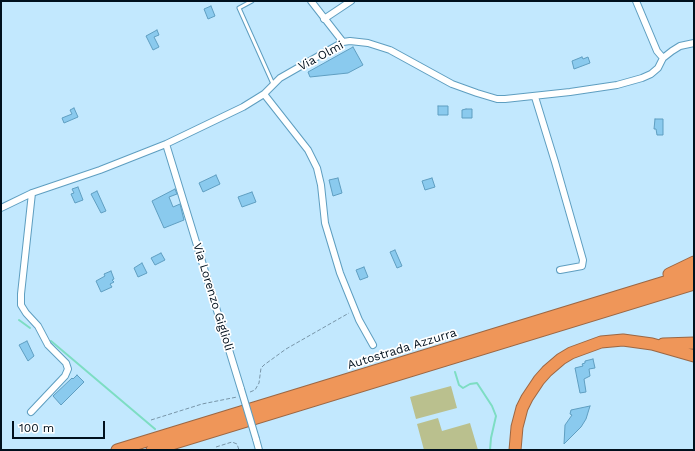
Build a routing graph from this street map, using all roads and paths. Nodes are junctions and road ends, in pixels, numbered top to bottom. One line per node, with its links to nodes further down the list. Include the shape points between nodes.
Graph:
1 (252, 1): 9 (lane, via 239,8)
2 (311, 1): 5 (street)
3 (351, 1): 5 (street)
4 (636, 1): 8 (street, via 657,51)
5 (324, 19): 6 (street)
6 (342, 42): 9 (street, Via Olmi, via 280,78); 11 (street, Via Olmi, via 368,43 390,50 452,84 477,94 497,99)
7 (694, 43): 8 (street, Via Olmi, via 680,46)
8 (663, 58): 11 (street, Via Olmi, via 658,68 642,78 617,85)
9 (273, 85): 10 (street, Via Olmi)
10 (264, 94): 12 (street, Via Olmi); 20 (street, via 308,150 317,168 325,223 340,273)
11 (535, 97): 16 (street, via 583,260 582,266)
12 (166, 144): 13 (street, Via Olmi); 25 (street, Via Lorenzo Giglioli)
13 (32, 193): 14 (street, Via Olmi); 27 (street, via 21,305 68,369 65,376)
14 (1, 208)
15 (694, 262): 19 (highway)
16 (560, 270)
17 (694, 273): 19 (highway, Autostrada Azzurra)
18 (694, 284): 31 (highway, Autostrada Azzurra)
19 (610, 298): 30 (highway, Autostrada Azzurra)
20 (355, 310): 23 (street); 25 (path, via 286,349 261,368 260,383 255,390)
21 (652, 344): 22 (highway); 24 (highway); 34 (highway, via 622,340 601,342 558,362 539,380 522,408)
22 (694, 344)
23 (373, 345)
24 (694, 356)
25 (243, 391): 33 (street, Via Lorenzo Giglioli, bridge)
26 (239, 396): 28 (path, via 202,404)
27 (31, 412)
28 (151, 420)
29 (216, 447): 32 (path, via 232,442 237,444)
30 (117, 450)
31 (152, 450)
32 (239, 450)
33 (259, 450)
34 (515, 450)

